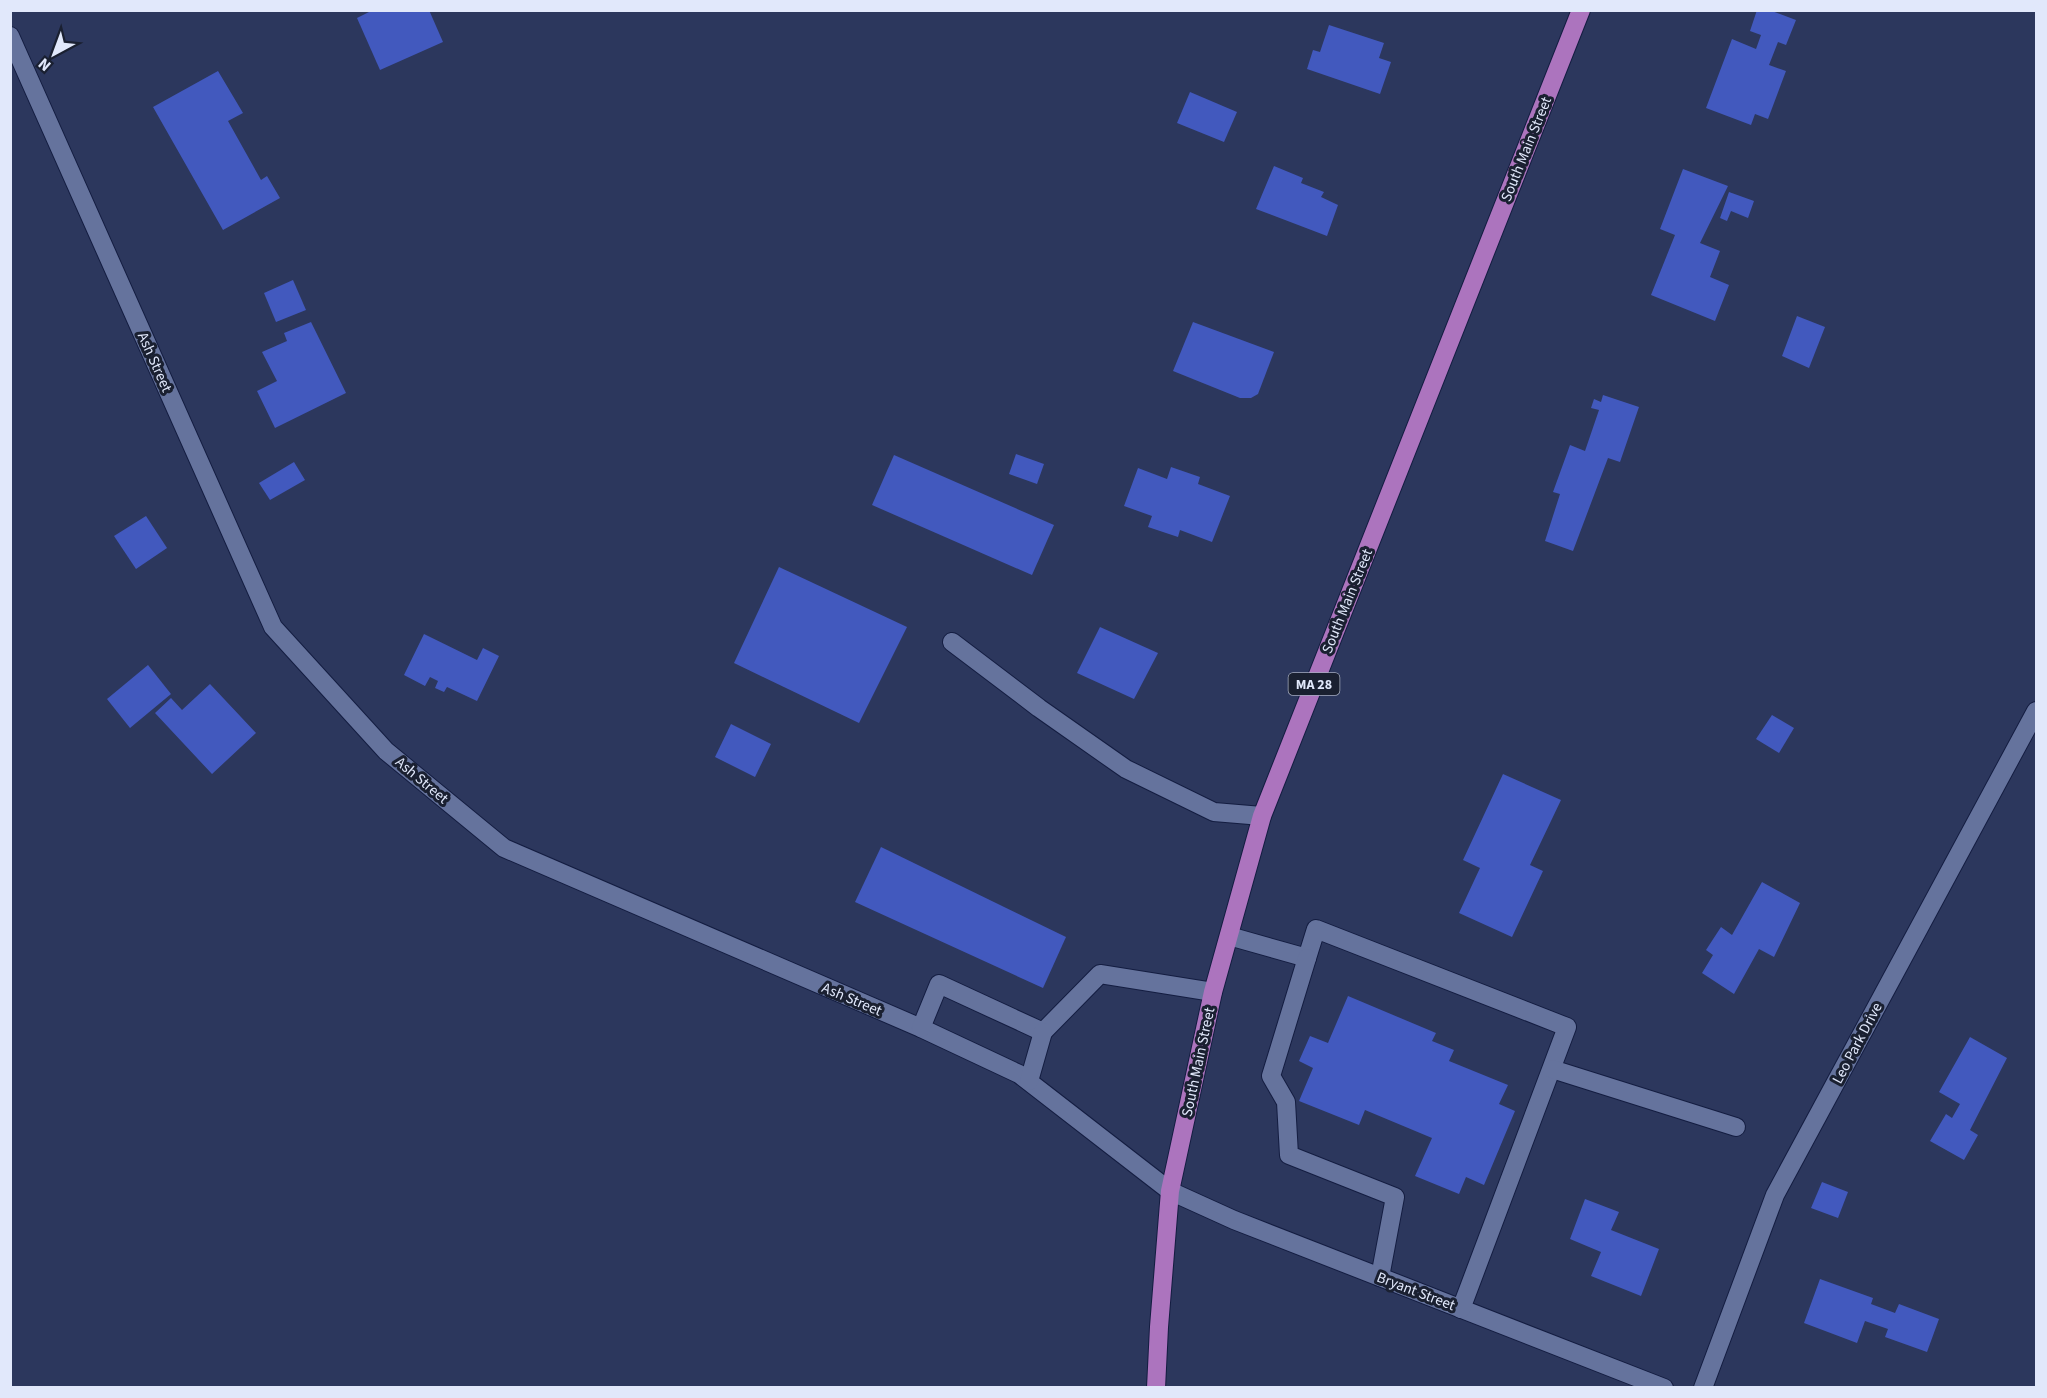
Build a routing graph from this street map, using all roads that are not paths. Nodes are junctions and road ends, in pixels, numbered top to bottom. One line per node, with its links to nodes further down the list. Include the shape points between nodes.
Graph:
1 (1581, 10): 5 (main road, South Main Street / MA 28)
2 (10, 36): 9 (street, Ash Street, via 273,627 386,751 504,848)
3 (952, 642): 5 (street, via 1126,769 1214,812)
4 (2037, 711): 19 (street, Leo Park Drive, via 1775,1195)
5 (1262, 816): 6 (main road, South Main Street / MA 28)
6 (1229, 936): 7 (street); 8 (main road, South Main Street / MA 28)
7 (1307, 958): 11 (street, via 1316,929 1567,1027); 15 (street, via 1271,1076 1286,1102 1289,1155 1395,1197)
8 (1213, 992): 10 (street, via 1100,974); 14 (main road, South Main Street / MA 28)
9 (921, 1028): 10 (street, via 939,984); 12 (street, Ash Street)
10 (1043, 1032): 12 (street)
11 (1552, 1069): 13 (street); 16 (street)
12 (1029, 1081): 14 (street, Ash Street)
13 (1736, 1127)
14 (1170, 1191): 15 (street, Bryant Street); 17 (main road, South Main Street / MA 28)
15 (1380, 1277): 16 (street, Bryant Street)
16 (1461, 1309): 18 (street, Bryant Street)
17 (1156, 1388)
18 (1664, 1388)
19 (1703, 1388)

